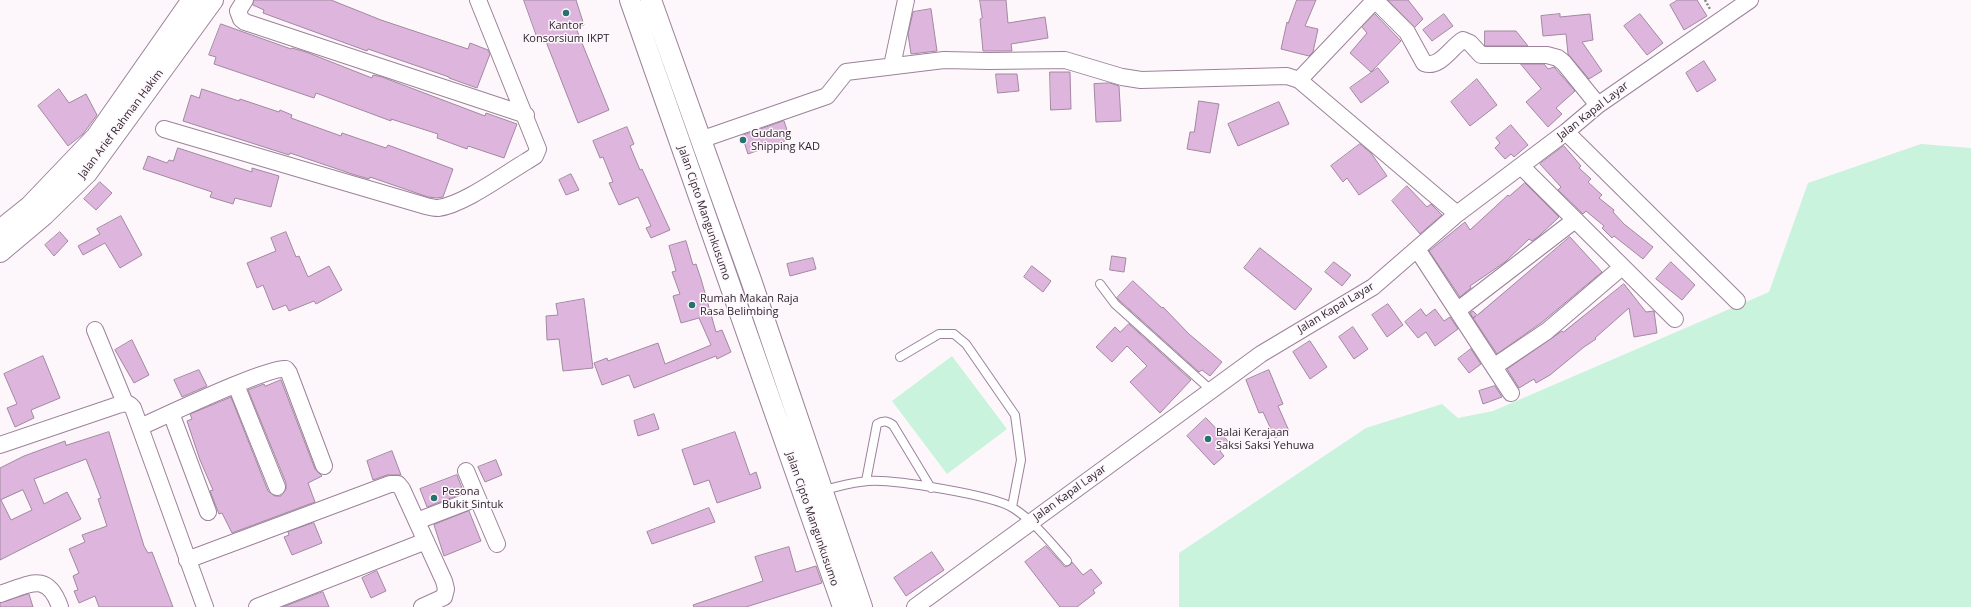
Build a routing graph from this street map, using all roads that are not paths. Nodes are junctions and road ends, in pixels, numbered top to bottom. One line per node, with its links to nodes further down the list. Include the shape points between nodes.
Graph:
1 (192, 0): 20 (street, Jalan Arief Rahman Hakim, via 96,137 30,206)
2 (213, 0): 22 (street, Jalan Arief Rahman Hakim, via 87,173 44,215)
3 (245, 0): 13 (street, via 238,11 245,22)
4 (478, 0): 13 (street)
5 (630, 0): 58 (street, Jalan Cipto Mangunkusumo)
6 (651, 0): 16 (street, Jalan Cipto Mangunkusumo)
7 (906, 0): 10 (street)
8 (1375, 0): 11 (street); 12 (street, via 1407,32 1424,63 1430,66 1463,40 1470,42 1481,55 1547,55 1564,62)
9 (1750, 0): 12 (street, Jalan Kapal Layar)
10 (892, 66): 11 (street, via 944,60 1065,60 1141,80 1287,76); 16 (street, via 846,72 827,96)
11 (1299, 80): 18 (street)
12 (1598, 104): 15 (street, Jalan Kapal Layar)
13 (526, 114): 14 (street, via 538,149 535,156 465,198 438,208)
14 (164, 129)
15 (1566, 132): 17 (street, Jalan Kapal Layar); 25 (street)
16 (700, 140): 43 (street, Jalan Cipto Mangunkusumo)
17 (1521, 166): 18 (street, Jalan Kapal Layar); 19 (street)
18 (1457, 214): 21 (street, Jalan Kapal Layar)
19 (1575, 220): 23 (street); 26 (street)
20 (0, 230)
21 (1417, 249): 26 (street); 32 (street, Jalan Kapal Layar, via 1373,287 1260,354)
22 (0, 252)
23 (1622, 267): 27 (street); 30 (street, via 1547,331)
24 (1100, 284): 32 (lane, via 1115,304)
25 (1737, 301)
26 (1458, 310): 30 (street)
27 (1675, 319)
28 (95, 330): 34 (street)
29 (900, 357): 45 (lane, via 939,334 954,334 966,344 1015,415 1021,460)
30 (1495, 366): 33 (street)
31 (236, 385): 35 (street); 38 (street, via 276,370 286,369); 41 (street)
32 (1212, 391): 47 (street, Jalan Kapal Layar)
33 (1511, 393)
34 (125, 403): 36 (street, via 133,408); 37 (street)
35 (171, 413): 36 (street); 46 (street)
36 (140, 427): 51 (street)
37 (0, 445)
38 (324, 466)
39 (466, 471): 44 (street)
40 (866, 481): 42 (lane, via 885,481); 42 (lane, via 877,424 888,421 893,425); 43 (lane)
41 (277, 487)
42 (931, 488): 45 (lane, via 989,498)
43 (823, 490): 59 (street, Jalan Cipto Mangunkusumo)
44 (477, 498): 48 (street); 50 (street)
45 (1012, 507): 47 (lane)
46 (208, 512)
47 (1031, 520): 52 (lane); 60 (street, Jalan Kapal Layar)
48 (417, 521): 49 (street); 51 (street, via 402,489 398,484 390,484)
49 (426, 541): 56 (street); 57 (street, via 446,589 444,597)
50 (497, 544)
51 (187, 560): 55 (street)
52 (1067, 561)
53 (0, 594): 54 (street, via 37,582 47,584 55,593)
54 (60, 607)
55 (205, 607)
56 (257, 607)
57 (422, 607)
58 (843, 607)
59 (862, 607)
60 (914, 607)

